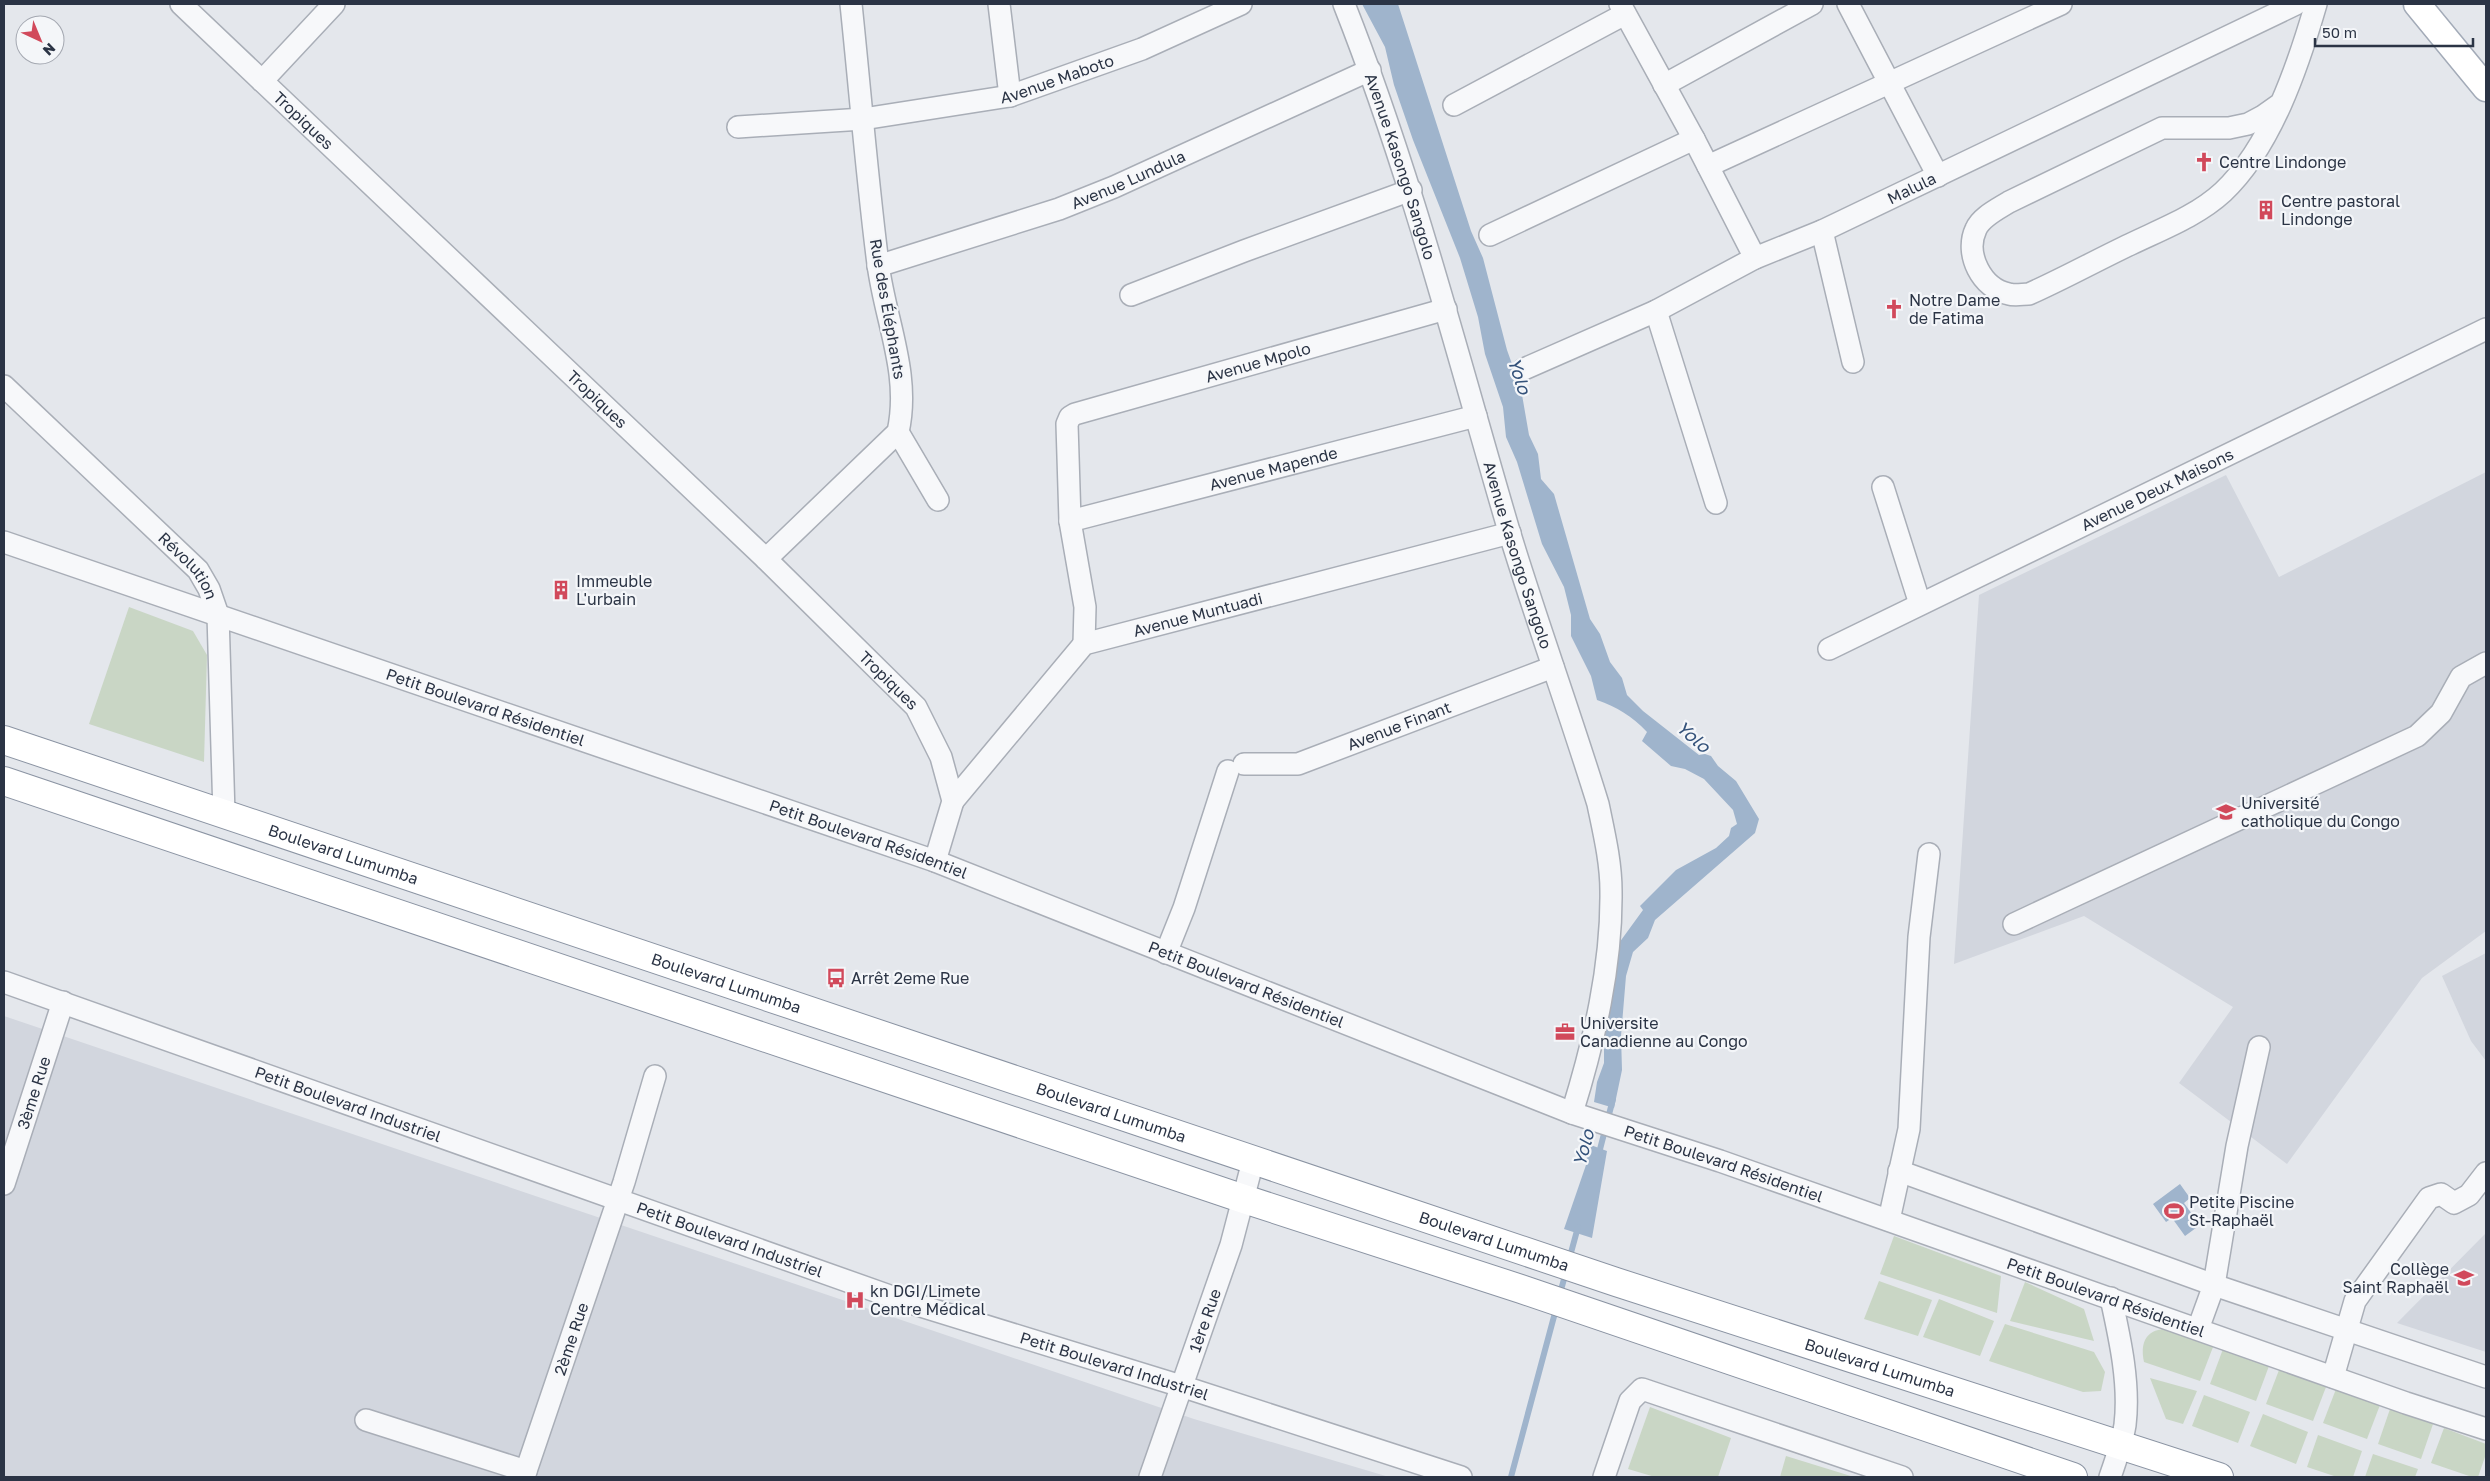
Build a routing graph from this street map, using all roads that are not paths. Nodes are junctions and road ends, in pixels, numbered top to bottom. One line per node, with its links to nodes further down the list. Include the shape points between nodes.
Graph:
1 (181, 4): 15 (street, Tropiques)
2 (334, 4): 15 (street)
3 (851, 4): 22 (street, Rue des Éléphants)
4 (999, 4): 19 (street)
5 (1242, 4): 19 (street, Avenue Maboto, via 1142,48)
6 (1344, 4): 14 (street, Avenue Kasongo Sangolo)
7 (1812, 4): 17 (street)
8 (1848, 4): 16 (street)
9 (2296, 4): 26 (street, Malula)
10 (2316, 4): 21 (street, via 2304,48)
11 (2417, 4): 18 (main road)
12 (2051, 6): 16 (street)
13 (1622, 9): 17 (street); 20 (street)
14 (1370, 70): 27 (street, Avenue Kasongo Sangolo); 31 (street, Avenue Lundula, via 1059,209)
15 (262, 81): 47 (street, Tropiques)
16 (1889, 82): 25 (street); 26 (street)
17 (1664, 85): 24 (street)
18 (2486, 88)
19 (1010, 96): 22 (street, Avenue Maboto)
20 (1454, 104)
21 (2280, 104): 21 (street, via 2252,158 2222,192 2184,219 2029,294 2009,294 1993,286 1973,262 1976,228 2009,202 2162,128 2238,126 2263,116)
22 (863, 119): 23 (street, Avenue Maboto); 31 (street, Rue des Éléphants)
23 (738, 127)
24 (1694, 139): 25 (street); 29 (street)
25 (1708, 166): 30 (street)
26 (1938, 176): 28 (street, Malula)
27 (1411, 190): 32 (street); 33 (street, Avenue Kasongo Sangolo)
28 (1822, 231): 30 (street, Malula); 36 (street)
29 (1490, 235)
30 (1755, 258): 34 (street, Malula)
31 (878, 266): 40 (street, Rue des Éléphants, via 900,371 903,410)
32 (1132, 296)
33 (1446, 309): 39 (street, Avenue Kasongo Sangolo); 44 (street, Avenue Mpolo, via 1075,414 1067,424)
34 (1656, 311): 37 (street, Malula); 43 (street)
35 (2486, 329): 48 (street, Avenue Deux Maisons)
36 (1854, 362)
37 (1524, 369)
38 (4, 386): 49 (street, Révolution, via 198,570)
39 (1476, 416): 44 (street, Avenue Mapende); 45 (street, Avenue Kasongo Sangolo)
40 (898, 432): 42 (street); 47 (street)
41 (1882, 487): 48 (street)
42 (938, 500)
43 (1716, 503)
44 (1070, 521): 50 (street, via 1085,607)
45 (1510, 533): 50 (street, Avenue Muntuadi); 53 (street, Avenue Kasongo Sangolo)
46 (4, 542): 49 (street, Petit Boulevard Résidentiel)
47 (766, 560): 56 (street, Tropiques, via 916,707 941,757)
48 (1920, 604): 51 (street, Avenue Deux Maisons)
49 (218, 615): 57 (street, Révolution); 59 (street, Petit Boulevard Résidentiel)
50 (1084, 644): 56 (street)
51 (1829, 649)
52 (2486, 663): 60 (street, via 2461,677 2441,713 2417,736)
53 (1553, 667): 61 (street, Avenue Finant, via 1298,764 1236,767); 66 (street, Avenue Kasongo Sangolo, via 1598,804 1608,849 1612,890 1606,968)
54 (4, 740): 57 (highway, Boulevard Lumumba)
55 (4, 781): 72 (highway)
56 (952, 801): 59 (street)
57 (224, 814): 67 (highway, Boulevard Lumumba)
58 (1929, 854): 68 (street, via 1919,937 1909,1129)
59 (935, 861): 61 (street, Petit Boulevard Résidentiel)
60 (2014, 924)
61 (1166, 953): 66 (street, Petit Boulevard Résidentiel)
62 (4, 982): 63 (street, Petit Boulevard Industriel)
63 (63, 1002): 70 (street, 3ème Rue); 71 (street, Petit Boulevard Industriel)
64 (2259, 1047): 74 (street, via 2237,1146)
65 (655, 1076): 71 (street, 2ème Rue)
66 (1578, 1115): 73 (street, Petit Boulevard Résidentiel)
67 (1253, 1161): 72 (street, 1ère Rue); 83 (highway, Boulevard Lumumba, via 1616,1282)
68 (1899, 1171): 73 (street); 74 (street)
69 (2486, 1173): 77 (street, via 2470,1195 2454,1203 2441,1194 2429,1198 2355,1300)
70 (4, 1182)
71 (618, 1199): 80 (street, Petit Boulevard Industriel, via 898,1298); 84 (street, 2ème Rue)
72 (1244, 1199): 80 (street, 1ère Rue); 89 (highway, via 1521,1289)
73 (1888, 1220): 75 (street, Petit Boulevard Résidentiel)
74 (2214, 1285): 76 (street); 77 (street)
75 (2111, 1298): 76 (street, Petit Boulevard Résidentiel); 83 (street, via 2124,1377)
76 (2198, 1329): 78 (street, Petit Boulevard Résidentiel)
77 (2348, 1330): 78 (street); 79 (street)
78 (2333, 1377): 82 (street, Petit Boulevard Résidentiel)
79 (2486, 1377)
80 (1181, 1386): 85 (street, 1ère Rue); 86 (street, Petit Boulevard Industriel)
81 (366, 1420): 84 (street)
82 (2486, 1429)
83 (2122, 1444): 90 (street); 91 (highway, Boulevard Lumumba)
84 (525, 1474)
85 (1150, 1477)
86 (1461, 1477)
87 (1604, 1477): 88 (street, via 1630,1401 1642,1389)
88 (1902, 1477)
89 (2073, 1477)
90 (2110, 1477)
91 (2219, 1477)

